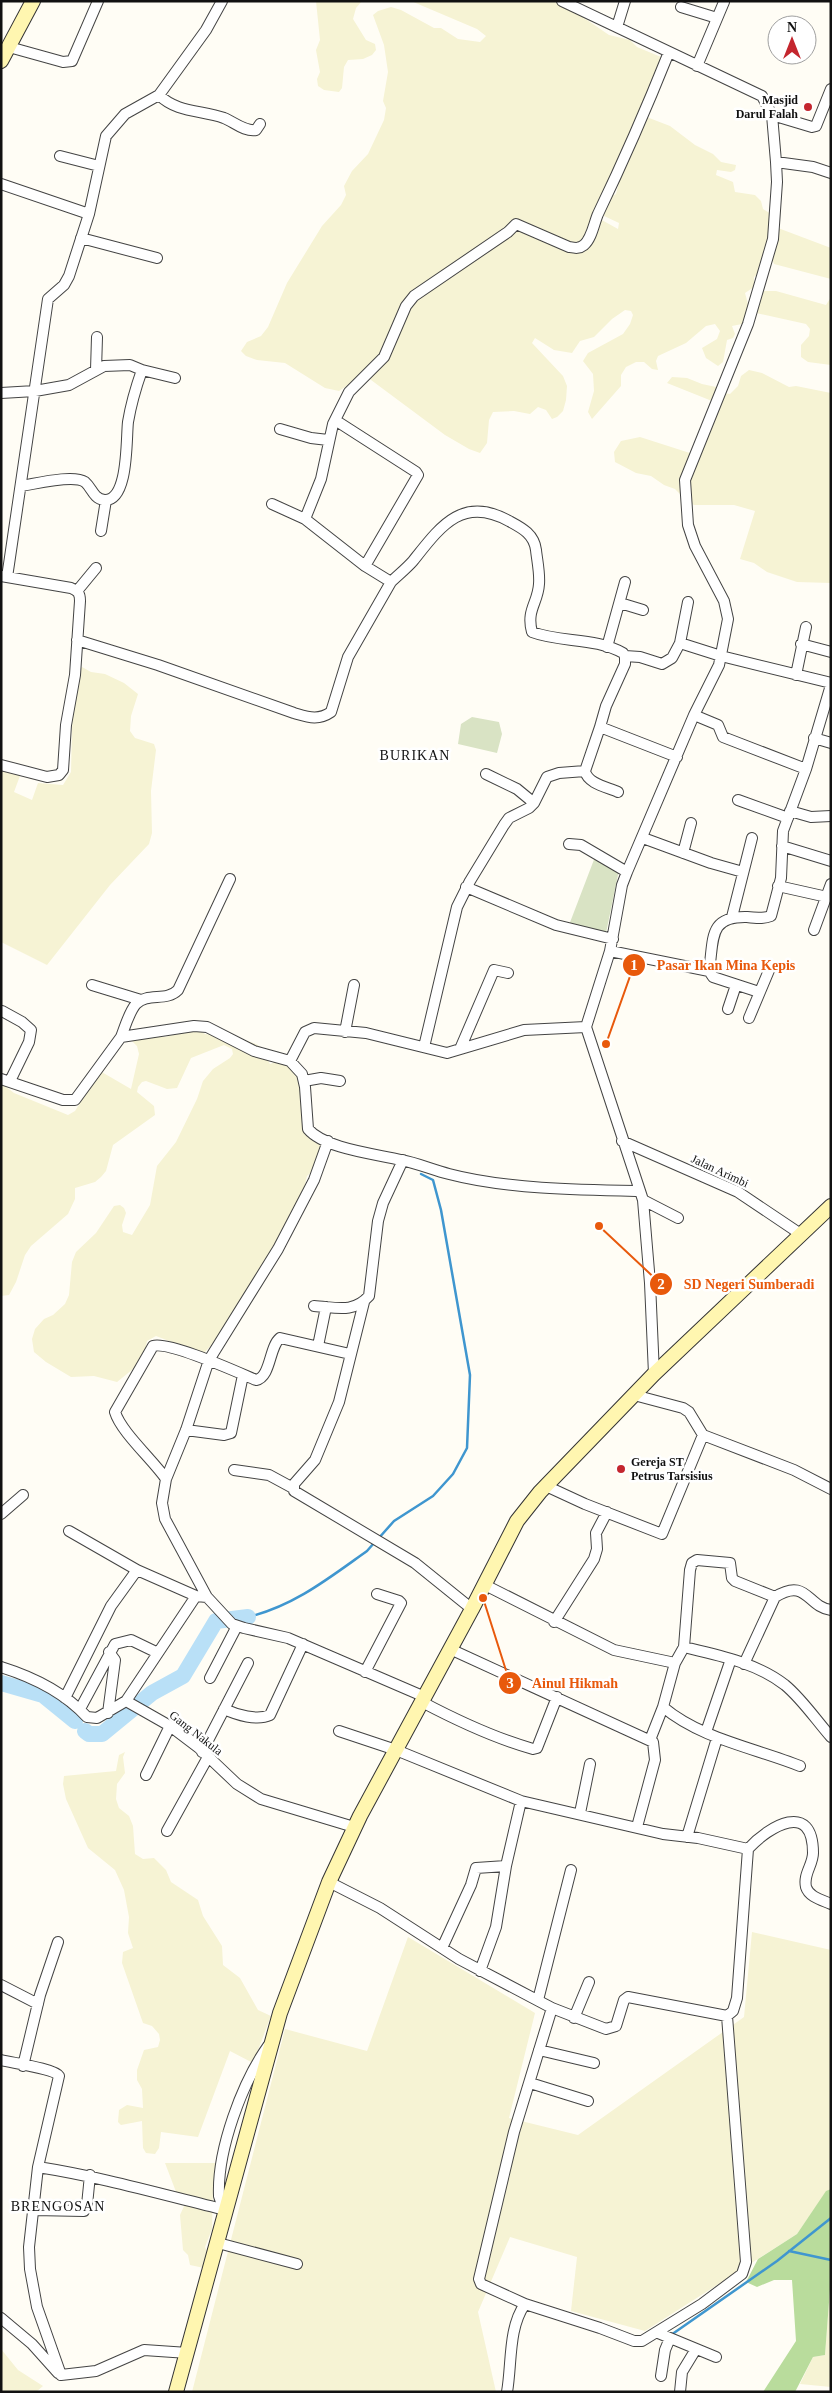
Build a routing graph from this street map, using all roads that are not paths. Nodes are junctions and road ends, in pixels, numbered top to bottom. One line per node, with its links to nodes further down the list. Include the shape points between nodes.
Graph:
1 (33, 1): 10 (main road)
2 (98, 1): 10 (street, via 72,61 64,62)
3 (222, 1): 15 (street, via 206,30)
4 (562, 1): 9 (street)
5 (625, 1): 9 (street)
6 (724, 2): 8 (street)
7 (681, 7): 8 (street)
8 (717, 18): 13 (street)
9 (617, 27): 11 (street)
10 (9, 47): 12 (main road)
11 (669, 52): 13 (street); 32 (street, via 623,164 583,246 569,247 516,224 460,263 414,296 406,306 384,357 349,392)
12 (1, 61)
13 (697, 66): 16 (street, via 762,96)
14 (831, 90): 16 (street, via 816,126)
15 (159, 94): 17 (street, via 178,107 226,119 250,131 256,130); 20 (street, via 125,114 112,127 106,136)
16 (772, 115): 19 (street)
17 (260, 124)
18 (60, 156): 20 (street)
19 (776, 162): 21 (street); 56 (street, via 773,239 748,324 685,480 688,525 726,609 728,620)
20 (99, 166): 23 (street)
21 (831, 173)
22 (1, 184): 23 (street)
23 (89, 214): 24 (street)
24 (81, 238): 25 (street); 30 (street, via 67,281 48,299)
25 (157, 258)
26 (96, 337): 27 (street)
27 (96, 370): 28 (street, via 104,366 130,365); 30 (street, via 78,382)
28 (142, 370): 29 (street); 36 (street, via 128,424 126,456 118,493)
29 (175, 378)
30 (34, 391): 31 (street); 35 (street)
31 (1, 393)
32 (336, 420): 34 (street); 40 (street, via 418,475)
33 (280, 429): 34 (street)
34 (328, 440): 38 (street, via 321,479)
35 (21, 486): 36 (street, via 74,479 84,482 97,497); 42 (street)
36 (106, 500): 39 (street)
37 (272, 504): 38 (street)
38 (305, 519): 40 (street)
39 (101, 531)
40 (365, 566): 43 (street)
41 (96, 568): 45 (street)
42 (4, 576): 45 (street)
43 (391, 582): 50 (street, via 348,657 330,712 323,718 294,714); 53 (street, via 449,521 467,511 480,510 502,517 528,532 534,541 539,585 529,614 532,632)
44 (625, 582): 47 (street)
45 (77, 591): 50 (street, via 80,601)
46 (688, 602): 51 (street)
47 (620, 603): 48 (street); 53 (street)
48 (643, 610)
49 (806, 627): 52 (street)
50 (77, 640): 64 (street, via 63,770 59,775 47,777)
51 (680, 643): 55 (street, via 672,658 662,664); 56 (street)
52 (801, 644): 54 (street); 57 (street)
53 (607, 647): 55 (street, via 621,651)
54 (831, 652)
55 (625, 656): 60 (street, via 625,664)
56 (721, 656): 57 (street); 59 (street)
57 (796, 675): 58 (street)
58 (831, 684): 61 (street)
59 (694, 715): 63 (street); 65 (street, via 718,725 723,737)
60 (600, 727): 63 (street); 66 (street)
61 (814, 738): 62 (street); 65 (street)
62 (831, 743)
63 (677, 757): 74 (street)
64 (1, 765)
65 (806, 769): 71 (street)
66 (585, 771): 68 (street, via 592,782); 70 (street, via 547,777)
67 (486, 774): 70 (street, via 517,789)
68 (618, 792)
69 (738, 800): 71 (street)
70 (534, 803): 85 (street, via 509,818)
71 (789, 815): 72 (street); 77 (street)
72 (831, 816)
73 (691, 823): 78 (street)
74 (643, 838): 78 (street); 80 (street)
75 (752, 838): 81 (street)
76 (569, 844): 80 (street, via 581,845)
77 (782, 846): 79 (street); 84 (street)
78 (683, 853): 81 (street)
79 (831, 861)
80 (627, 872): 89 (street)
81 (743, 872): 87 (street)
82 (230, 879): 98 (street, via 178,990 172,995)
83 (831, 884): 86 (street)
84 (778, 886): 86 (street); 87 (street, via 770,916)
85 (466, 888): 89 (street, via 556,925); 105 (street, via 457,907)
86 (827, 897): 88 (street)
87 (732, 917): 92 (street, via 720,922 716,930)
88 (814, 930)
89 (613, 939): 90 (street)
90 (610, 951): 92 (street); 102 (street)
91 (770, 968): 97 (street)
92 (709, 971): 96 (street, via 713,978)
93 (508, 973): 106 (street, via 494,970)
94 (92, 985): 98 (street)
95 (354, 985): 103 (street)
96 (736, 985): 97 (street); 99 (street)
97 (759, 992): 101 (street)
98 (142, 1000): 104 (street, via 135,1005)
99 (728, 1009)
100 (2, 1011): 108 (street, via 31,1030 29,1042)
101 (749, 1018)
102 (586, 1027): 106 (street, via 524,1030); 112 (street)
103 (345, 1032): 105 (street, via 366,1033); 107 (street, via 314,1028 305,1032)
104 (121, 1037): 107 (street, via 207,1027 254,1051); 108 (street, via 75,1100 63,1100)
105 (424, 1047): 106 (street, via 447,1053)
106 (460, 1049)
107 (290, 1061): 109 (street)
108 (6, 1080)
109 (304, 1081): 110 (street, via 321,1078); 111 (street, via 308,1128)
110 (340, 1081)
111 (328, 1141): 113 (street); 123 (street, via 314,1180 278,1249)
112 (622, 1141): 114 (street); 117 (street, Jalan Arimbi, via 738,1192)
113 (403, 1160): 114 (street, via 484,1181); 118 (street, via 378,1221 372,1290)
114 (641, 1196): 116 (street); 124 (street, via 650,1283)
115 (831, 1206): 117 (main road)
116 (678, 1218)
117 (802, 1235): 124 (main road)
118 (364, 1302): 120 (street, via 343,1309); 122 (street)
119 (314, 1306): 120 (street)
120 (326, 1307): 121 (street)
121 (318, 1346): 122 (street); 125 (street, via 280,1338 260,1378 256,1380)
122 (350, 1354): 132 (street, via 339,1402 315,1460)
123 (208, 1360): 125 (street); 127 (street); 130 (street, via 162,1345 153,1346 116,1408 116,1416 122,1426)
124 (654, 1374): 126 (main road)
125 (243, 1375): 127 (street, via 231,1433)
126 (634, 1395): 128 (street, via 686,1410); 131 (main road)
127 (186, 1430): 130 (street)
128 (703, 1435): 133 (street, via 794,1470); 135 (street, via 662,1534)
129 (234, 1470): 132 (street, via 280,1480)
130 (166, 1480): 142 (street, via 162,1503 165,1519)
131 (546, 1486): 135 (street); 139 (main road, via 516,1521)
132 (291, 1488): 144 (street, via 415,1563)
133 (831, 1489)
134 (23, 1495): 136 (street)
135 (606, 1512): 146 (street, via 596,1533 594,1560)
136 (1, 1514)
137 (69, 1531): 138 (street)
138 (137, 1570): 141 (street); 160 (street, via 111,1606)
139 (484, 1585): 144 (main road); 146 (street)
140 (377, 1594): 158 (street, via 401,1603)
141 (196, 1596): 142 (street); 152 (street)
142 (207, 1597): 147 (street)
143 (775, 1597): 145 (street, via 784,1591 796,1590 810,1596 825,1610); 149 (street, via 735,1581 730,1563 697,1560 690,1570); 156 (street)
144 (472, 1609): 150 (main road)
145 (831, 1610)
146 (554, 1622): 155 (street, via 614,1650)
147 (237, 1626): 148 (street); 159 (street)
148 (303, 1644): 158 (street); 165 (street, via 270,1715 238,1714)
149 (684, 1647): 153 (street); 155 (street)
150 (450, 1649): 161 (street); 162 (main road)
151 (108, 1652): 152 (street, via 115,1644 131,1640); 166 (street); 167 (street, via 115,1660)
152 (158, 1653): 163 (street)
153 (731, 1659): 156 (street); 170 (street)
154 (248, 1663): 165 (street)
155 (676, 1663): 164 (street)
156 (744, 1664): 171 (street, via 786,1686)
157 (1, 1667): 160 (street, via 41,1681)
158 (365, 1672): 162 (street)
159 (210, 1678)
160 (64, 1698): 166 (street)
161 (557, 1698): 162 (street, via 537,1748 492,1736); 173 (street)
162 (424, 1700): 174 (main road)
163 (131, 1705): 167 (street); 168 (street, Gang Nakula)
164 (663, 1707): 170 (street); 173 (street)
165 (224, 1708): 175 (street)
166 (80, 1709): 167 (street, via 91,1718)
167 (108, 1713)
168 (170, 1726): 175 (street, Gang Nakula); 178 (street)
169 (339, 1731): 174 (street)
170 (706, 1732): 172 (street)
171 (831, 1737)
172 (717, 1738): 177 (street); 184 (street)
173 (650, 1740): 182 (street, via 655,1744 655,1760)
174 (396, 1750): 179 (street); 181 (main road)
175 (205, 1754): 181 (street, Gang Nakula, via 237,1784 261,1799); 183 (street)
176 (590, 1764): 180 (street)
177 (800, 1766)
178 (146, 1775)
179 (521, 1801): 180 (street); 186 (street)
180 (580, 1813): 182 (street)
181 (354, 1827): 188 (main road)
182 (637, 1827): 184 (street)
183 (167, 1830)
184 (687, 1837): 185 (street)
185 (748, 1849): 189 (street, via 762,1835 781,1824 788,1821 803,1823 813,1852 806,1874 806,1889); 198 (street, via 737,1998)
186 (506, 1866): 191 (street, via 476,1868); 192 (street, via 496,1927)
187 (571, 1870): 195 (street)
188 (329, 1882): 191 (street, via 380,1908); 208 (main road, via 272,2041)
189 (831, 1904)
190 (58, 1942): 196 (street)
191 (442, 1948): 192 (street)
192 (480, 1971): 195 (street)
193 (589, 1982): 199 (street)
194 (1, 1985): 196 (street)
195 (538, 2000): 197 (street)
196 (38, 2004): 203 (street)
197 (552, 2008): 199 (street); 200 (street)
198 (727, 2016): 199 (street, via 628,1997 613,2029); 214 (street, via 746,2262 742,2274)
199 (574, 2018)
200 (539, 2050): 202 (street); 204 (street)
201 (1, 2060): 203 (street)
202 (594, 2063)
203 (23, 2066): 206 (street, via 51,2069 59,2076)
204 (530, 2083): 205 (street); 212 (street, via 514,2132 479,2280 481,2284)
205 (588, 2100)
206 (38, 2167): 207 (street); 209 (street)
207 (90, 2175): 208 (street, via 162,2195); 209 (street, via 84,2211)
208 (227, 2208): 210 (main road)
209 (34, 2210): 219 (street, via 30,2269 37,2307)
210 (218, 2243): 211 (street); 217 (main road)
211 (297, 2264)
212 (525, 2304): 214 (street, via 634,2341 642,2341); 222 (street, via 515,2327)
213 (1, 2318): 219 (street, via 32,2344)
214 (658, 2333): 215 (street)
215 (670, 2338): 216 (street); 220 (street)
216 (696, 2349): 218 (street); 223 (street, via 682,2372)
217 (188, 2353): 219 (street, via 144,2350 96,2371); 221 (main road)
218 (716, 2357)
219 (61, 2376)
220 (661, 2376)
221 (176, 2392)
222 (507, 2392)
223 (680, 2392)

